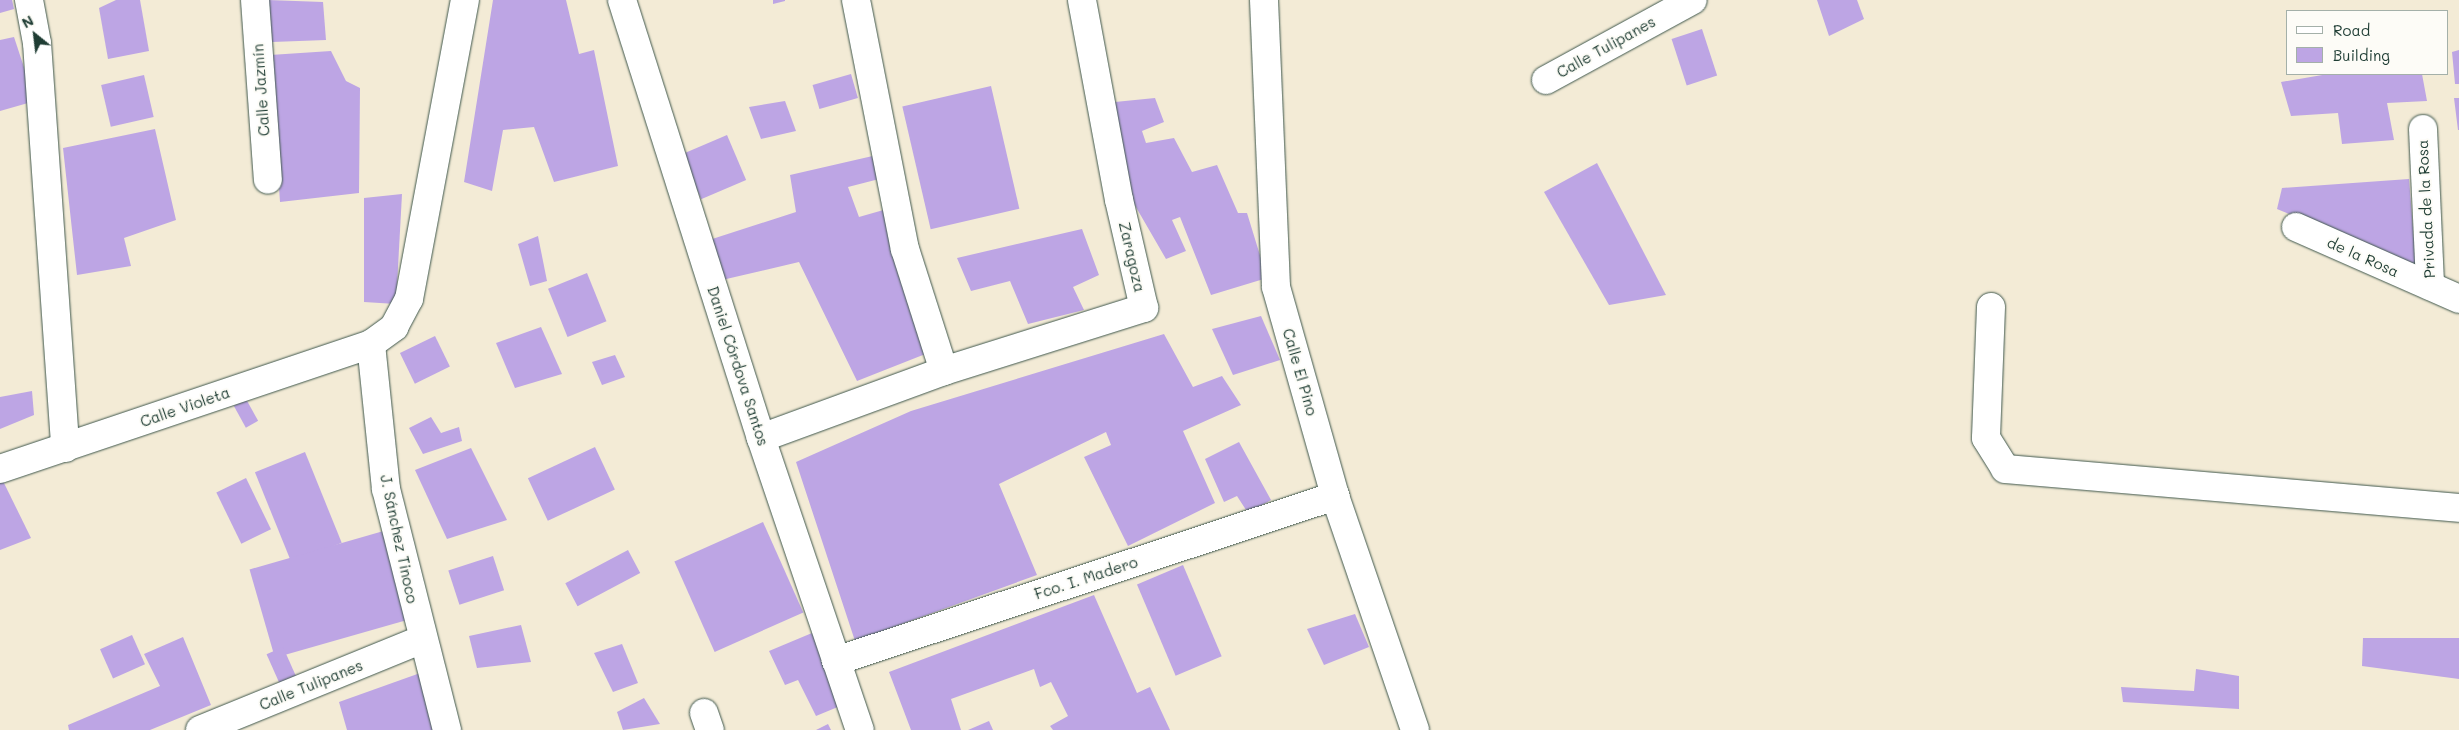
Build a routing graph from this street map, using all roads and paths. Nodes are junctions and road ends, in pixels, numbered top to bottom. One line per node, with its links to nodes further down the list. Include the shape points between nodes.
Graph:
1 (29, 0): 19 (street, via 37,43)
2 (255, 0): 11 (street, Calle Jazmín)
3 (465, 0): 16 (street, Calle Violeta, via 408,299 394,327)
4 (622, 0): 18 (street, Daniel Córdova Santos)
5 (856, 0): 17 (street, via 905,249)
6 (1082, 0): 17 (street, Zaragoza, via 1144,308)
7 (1264, 0): 21 (street, Calle El Pino, via 1276,287)
8 (1693, 0): 9 (street, Calle Tulipanes)
9 (1546, 80)
10 (2423, 129): 13 (street, Privada de la Rosa)
11 (268, 180)
12 (2296, 228): 13 (street, de la Rosa)
13 (2430, 286): 14 (street, Privada de la Rosa)
14 (2459, 299)
15 (1991, 307): 22 (street, via 1986,438 2006,469)
16 (371, 344): 19 (street, Calle Violeta); 23 (street, J. Sánchez Tinoco, via 386,489)
17 (944, 371): 18 (street, Zaragoza)
18 (761, 438): 24 (street, Daniel Córdova Santos)
19 (65, 448): 20 (street, Calle Violeta)
20 (0, 469)
21 (1336, 496): 24 (street, Fco. I. Madero); 28 (street, Calle El Pino)
22 (2459, 508)
23 (421, 640): 25 (street, Calle Tulipanes); 26 (street, J. Sánchez Tinoco)
24 (836, 661): 27 (street, Daniel Córdova Santos)
25 (200, 730)
26 (447, 730)
27 (860, 730)
28 (1415, 730)

